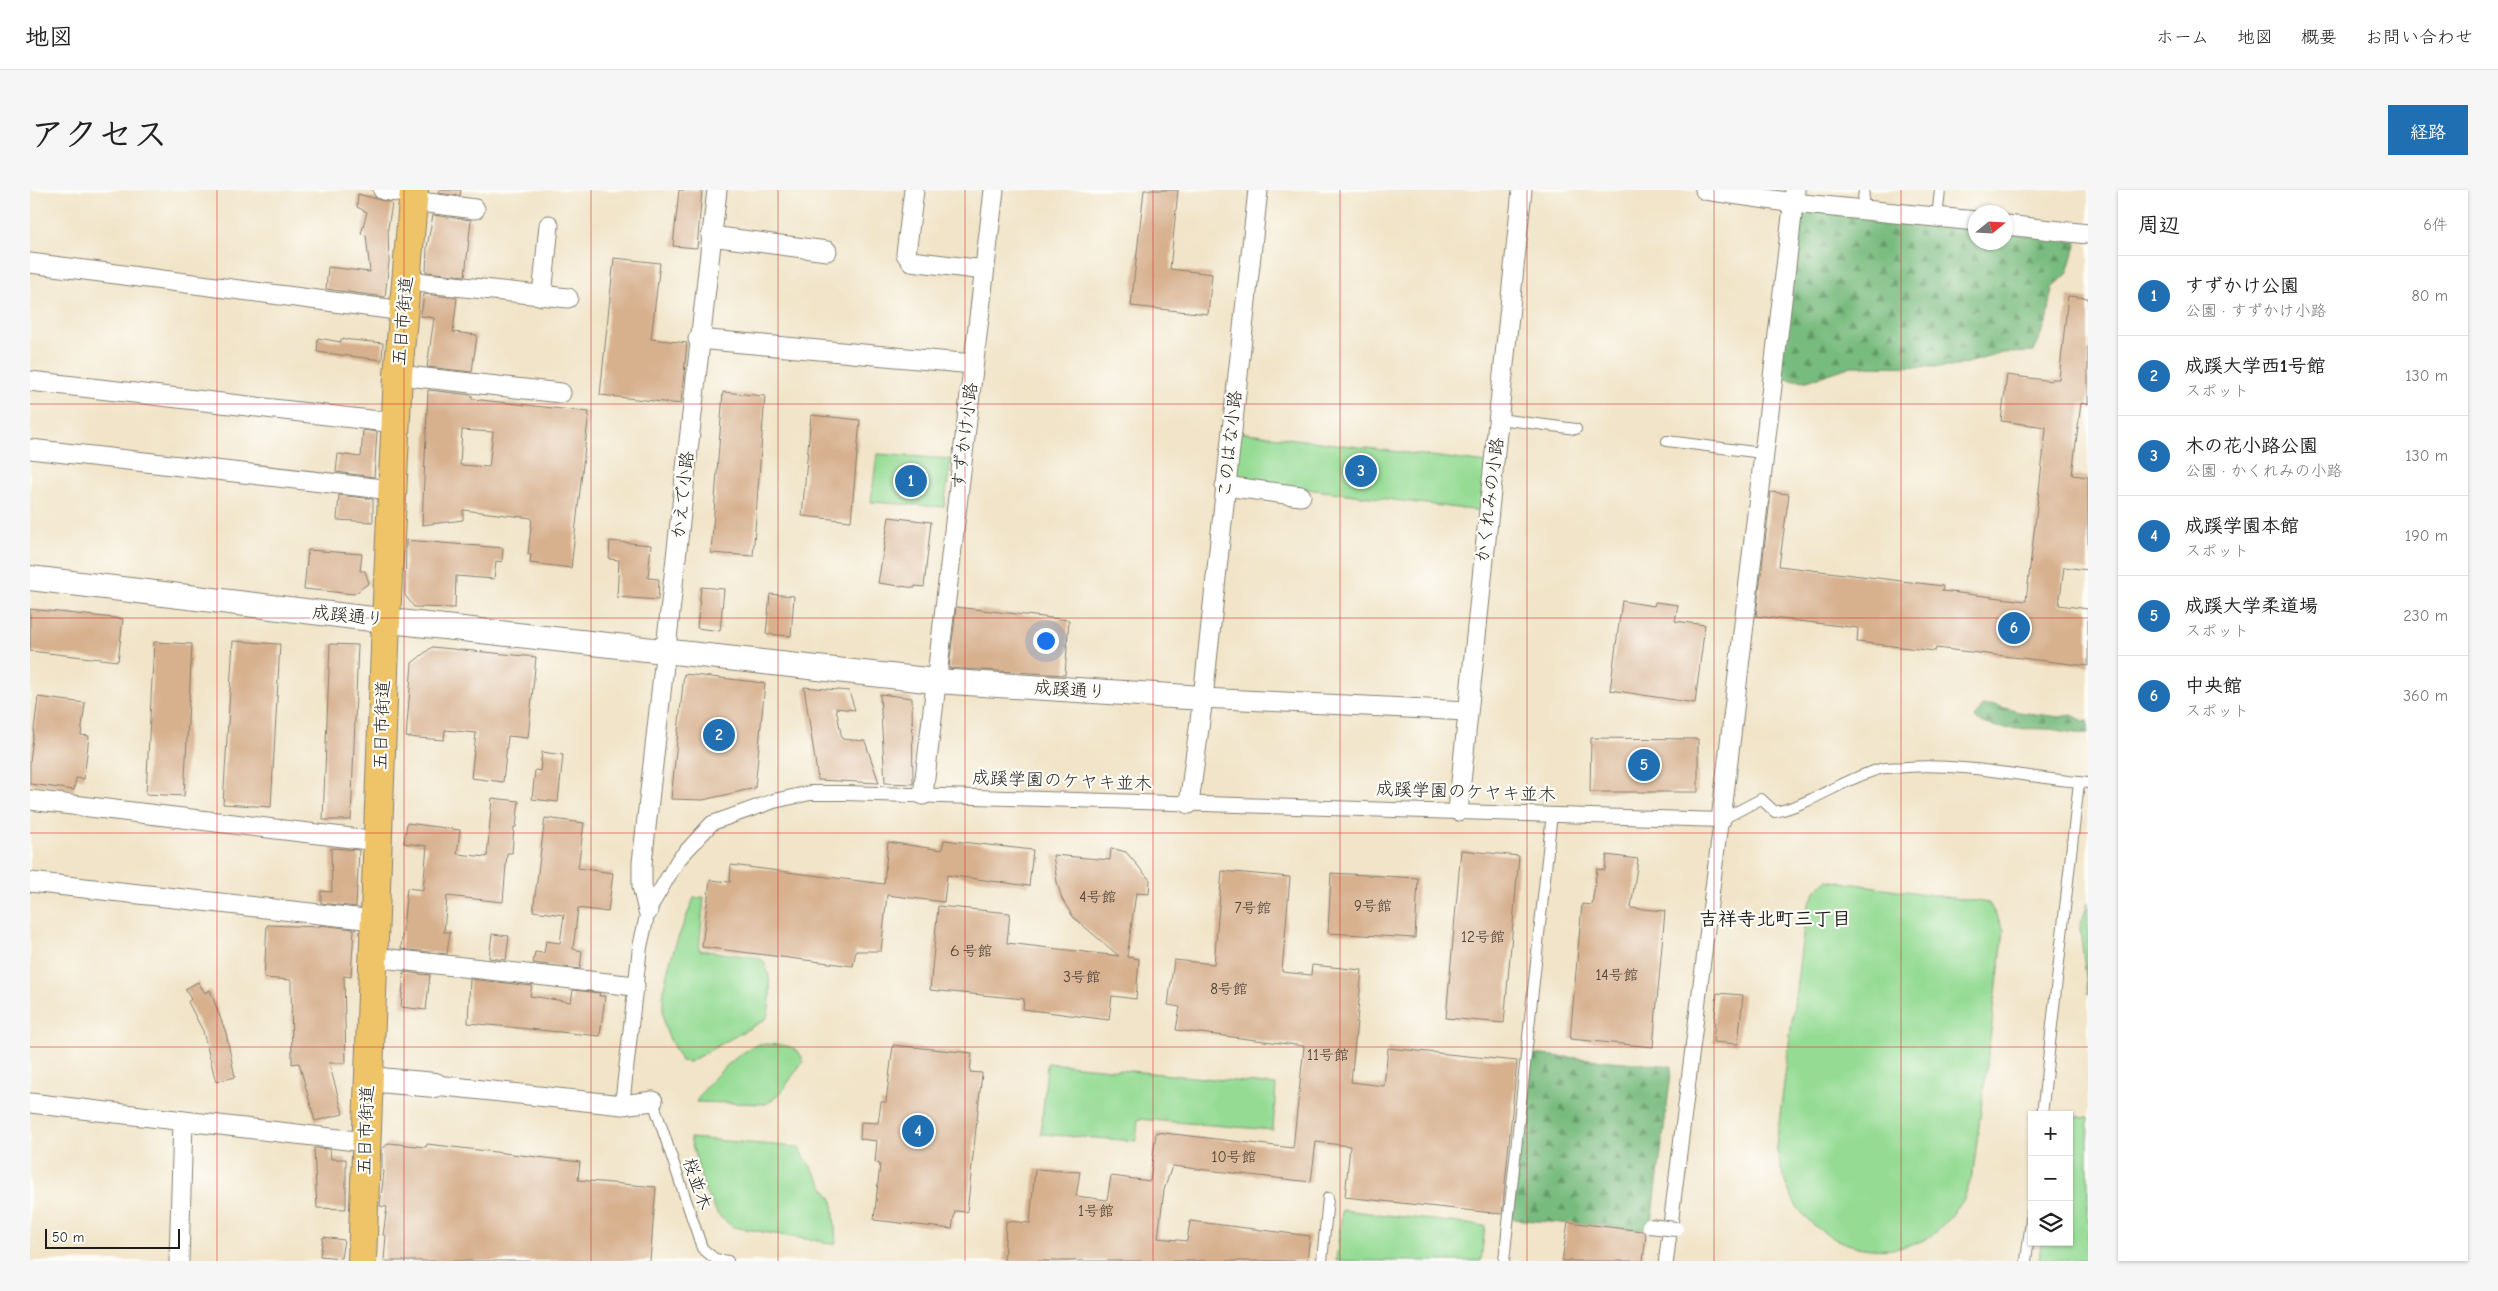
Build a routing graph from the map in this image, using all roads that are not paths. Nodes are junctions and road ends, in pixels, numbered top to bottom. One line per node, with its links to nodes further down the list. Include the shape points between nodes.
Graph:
1 (383, 190): 10 (street)
2 (717, 190): 19 (street, かえで小路)
3 (914, 190): 22 (street, via 906,254 911,261)
4 (994, 190): 22 (street, すずかけ小路)
5 (1258, 190): 38 (street, このはな小路)
6 (1522, 190): 32 (street, かくれみの小路)
7 (1705, 190): 11 (street)
8 (1864, 190): 13 (lane)
9 (1940, 190): 14 (lane)
10 (413, 195): 12 (street); 23 (main road, 五日市街道)
11 (1794, 196): 13 (street); 37 (street)
12 (475, 209)
13 (1862, 210): 14 (street)
14 (1937, 218): 15 (street)
15 (1968, 221)
16 (549, 225): 24 (street)
17 (2013, 225): 18 (street)
18 (2088, 234)
19 (711, 236): 20 (street); 27 (street, かえで小路)
20 (827, 251)
21 (30, 263): 26 (street)
22 (984, 270): 28 (street, すずかけ小路)
23 (407, 281): 24 (street); 26 (main road, 五日市街道)
24 (542, 296): 25 (street)
25 (568, 298)
26 (404, 310): 29 (main road, 五日市街道)
27 (698, 339): 28 (street); 43 (street, かえで小路)
28 (973, 364): 44 (street, すずかけ小路)
29 (398, 375): 31 (street); 33 (main road, 五日市街道)
30 (30, 381): 33 (street)
31 (561, 393)
32 (1499, 419): 34 (lane); 46 (street, かくれみの小路)
33 (396, 423): 39 (main road, 五日市街道)
34 (1576, 429)
35 (1667, 440): 37 (lane)
36 (30, 450): 39 (street)
37 (1762, 453): 53 (street)
38 (1225, 486): 40 (street); 45 (street, このはな小路)
39 (392, 490): 42 (main road, 五日市街道)
40 (1301, 496)
41 (30, 578): 42 (street, 成蹊通り)
42 (386, 620): 43 (street, 成蹊通り); 54 (main road, 五日市街道)
43 (667, 650): 44 (street, 成蹊通り); 56 (street, かえで小路, via 642,863 642,886)
44 (936, 681): 45 (street, 成蹊通り); 48 (street, すずかけ小路)
45 (1203, 698): 46 (street); 50 (street, このはな小路)
46 (1467, 711): 51 (street, かくれみの小路)
47 (2083, 782): 53 (lane, via 1970,768 1924,766 1882,769 1846,781 1793,808 1775,812 1760,799); 65 (lane)
48 (923, 795): 50 (street, 成蹊学園のケヤキ並木); 56 (street, 成蹊学園のケヤキ並木, via 810,794 751,807 712,823 678,860)
49 (30, 800): 54 (street)
50 (1189, 804): 51 (street, 成蹊学園のケヤキ並木)
51 (1458, 811): 52 (street, 成蹊学園のケヤキ並木)
52 (1552, 813): 53 (street, 成蹊学園のケヤキ並木); 76 (lane)
53 (1721, 820): 77 (street)
54 (377, 841): 57 (main road, 五日市街道)
55 (30, 882): 57 (street)
56 (648, 911): 59 (street, 成蹊学園のケヤキ並木)
57 (374, 920): 58 (main road, 五日市街道)
58 (373, 956): 59 (street); 60 (main road, 五日市街道)
59 (635, 986): 64 (street, 成蹊学園のケヤキ並木)
60 (368, 1079): 61 (street); 67 (main road, 五日市街道)
61 (435, 1085): 64 (street)
62 (653, 1101): 64 (street); 74 (lane, 桜並木, via 684,1202 702,1248 715,1259)
63 (30, 1104): 66 (street)
64 (622, 1106)
65 (2042, 1111)
66 (183, 1121): 67 (street); 72 (street)
67 (365, 1142): 73 (main road, 五日市街道)
68 (1328, 1198): 75 (lane)
69 (1649, 1226): 70 (street, bridge)
70 (1676, 1229)
71 (2028, 1245): 78 (lane)
72 (179, 1261)
73 (362, 1261)
74 (728, 1261)
75 (1322, 1261)
76 (1504, 1261)
77 (1666, 1261)
78 (2026, 1261)

